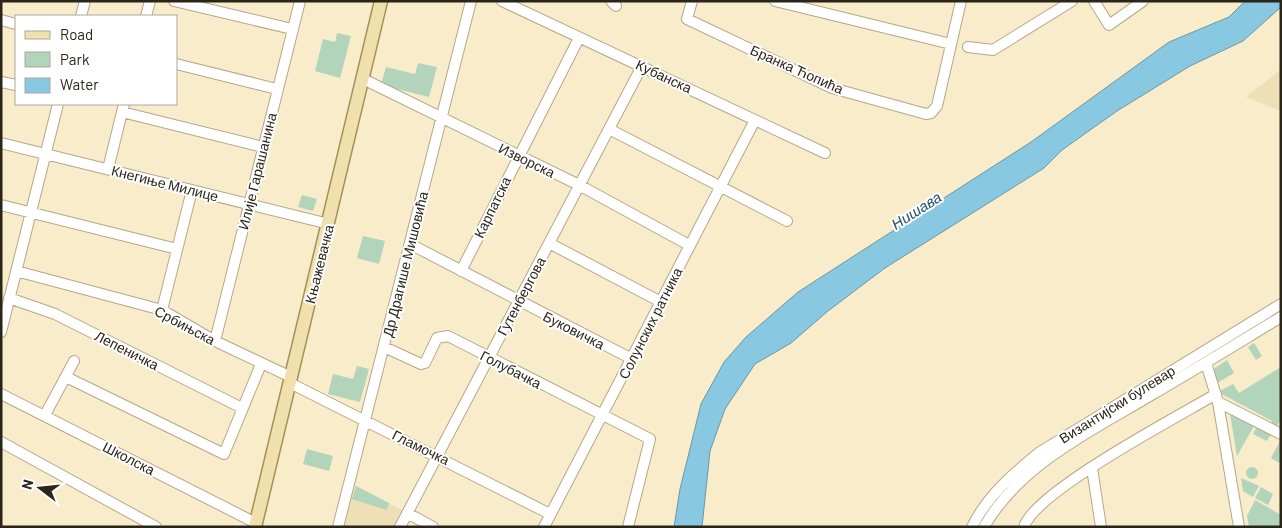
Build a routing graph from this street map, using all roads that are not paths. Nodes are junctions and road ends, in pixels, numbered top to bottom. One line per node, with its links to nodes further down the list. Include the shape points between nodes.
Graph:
1 (85, 1): 15 (street)
2 (150, 1): 16 (street)
3 (174, 1): 19 (street)
4 (300, 1): 19 (street, Илије Гарашанина)
5 (381, 1): 25 (main road, Књажевачка)
6 (471, 1): 31 (street, Др Драгише Мишовића)
7 (502, 1): 20 (street, Кубанска)
8 (692, 1): 21 (street, Бранка Ћопића, via 687,19 832,88 926,114 937,106)
9 (775, 1): 14 (street)
10 (961, 1): 21 (street, Бранка Ћопића)
11 (1072, 1): 22 (street, via 993,50)
12 (1094, 1): 13 (street, via 1109,25)
13 (1143, 1)
14 (794, 4): 21 (street)
15 (81, 15)
16 (146, 15)
17 (1, 20): 18 (street)
18 (15, 24)
19 (292, 29): 28 (street, Илије Гарашанина)
20 (579, 38): 24 (street, Кубанска); 38 (street, Карпатска)
21 (951, 44)
22 (968, 47)
23 (178, 64): 28 (street)
24 (642, 66): 32 (street, Кубанска); 33 (street, Гутенбергова)
25 (363, 79): 31 (street, Изворска); 47 (main road, Књажевачка)
26 (1, 82): 27 (street)
27 (15, 85)
28 (278, 89): 35 (street, Илије Гарашанина)
29 (58, 105): 37 (street)
30 (123, 108): 35 (street); 39 (street)
31 (443, 117): 38 (street, Изворска); 49 (street, Др Драгише Мишовића)
32 (755, 120): 36 (street, Кубанска); 41 (street, Солунских ратника)
33 (609, 129): 40 (street, Гутенбергова); 41 (street)
34 (1, 143): 37 (street, Кнегиње Милице)
35 (263, 147): 43 (street, Илије Гарашанина)
36 (825, 153)
37 (45, 154): 39 (street, Кнегиње Милице); 45 (street)
38 (517, 156): 40 (street, Изворска); 53 (street, Карпатска)
39 (108, 169): 42 (street, Кнегиње Милице)
40 (579, 185): 48 (street, Гутенбергова); 50 (street, Изворска)
41 (720, 187): 46 (street); 50 (street, Солунских ратника)
42 (192, 190): 43 (street, Кнегиње Милице); 51 (street)
43 (250, 204): 47 (street, Кнегиње Милице); 61 (street, Илије Гарашанина)
44 (1, 205): 45 (street)
45 (30, 212): 51 (street); 52 (street)
46 (787, 221)
47 (329, 224): 69 (main road, Књажевачка)
48 (549, 243): 55 (street, Гутенбергова); 56 (street)
49 (410, 244): 53 (street, Буковичка); 62 (street, Др Драгише Мишовића)
50 (689, 245): 56 (street, Солунских ратника)
51 (177, 250): 58 (street)
52 (16, 271): 54 (street); 58 (street, Србињска)
53 (461, 271): 55 (street, Буковичка)
54 (9, 298): 60 (street); 72 (street, Лепеничка, via 55,314)
55 (518, 301): 63 (street, Гутенбергова); 64 (street, Буковичка)
56 (661, 302): 64 (street, Солунских ратника)
57 (1281, 304): 89 (street, Византијски булевар, via 1040,452 1006,480)
58 (162, 310): 61 (street, Србињска)
59 (1281, 317): 66 (street, Византијски булевар)
60 (1, 331)
61 (216, 341): 67 (street, Србињска)
62 (384, 348): 63 (street, Голубачка, via 421,364 437,338 448,336); 75 (street, Др Драгише Мишовића)
63 (490, 358): 74 (street, Голубачка); 78 (street, Гутенбергова)
64 (632, 359): 74 (street, Солунских ратника)
65 (74, 361): 68 (street)
66 (1206, 363): 71 (street); 90 (street, Византијски булевар, via 1028,474 1000,502)
67 (261, 364): 69 (street, Србињска); 72 (street)
68 (66, 377): 72 (street, via 224,454); 73 (street)
69 (291, 380): 75 (street, Гламочка); 82 (main road, Књажевачка)
70 (1, 394): 73 (street, Школска)
71 (1217, 398): 76 (street); 79 (street); 93 (street)
72 (242, 408)
73 (45, 416): 82 (street, Школска)
74 (602, 416): 81 (street, Солунских ратника); 88 (street, Голубачка, via 650,439)
75 (364, 419): 78 (street, Гламочка); 84 (street, Др Драгише Мишовића)
76 (1281, 434)
77 (1, 442): 83 (street)
78 (437, 455): 80 (street, Гутенбергова); 81 (street, Гламочка)
79 (1092, 468): 91 (street, via 1071,479 1046,499); 92 (street)
80 (407, 513): 85 (street, Гутенбергова); 86 (street)
81 (550, 514): 87 (street, Солунских ратника)
82 (255, 525)
83 (156, 527)
84 (338, 527)
85 (400, 527)
86 (433, 527)
87 (544, 527)
88 (628, 527)
89 (972, 527)
90 (984, 527)
91 (1024, 527)
92 (1101, 527)
93 (1238, 527)

